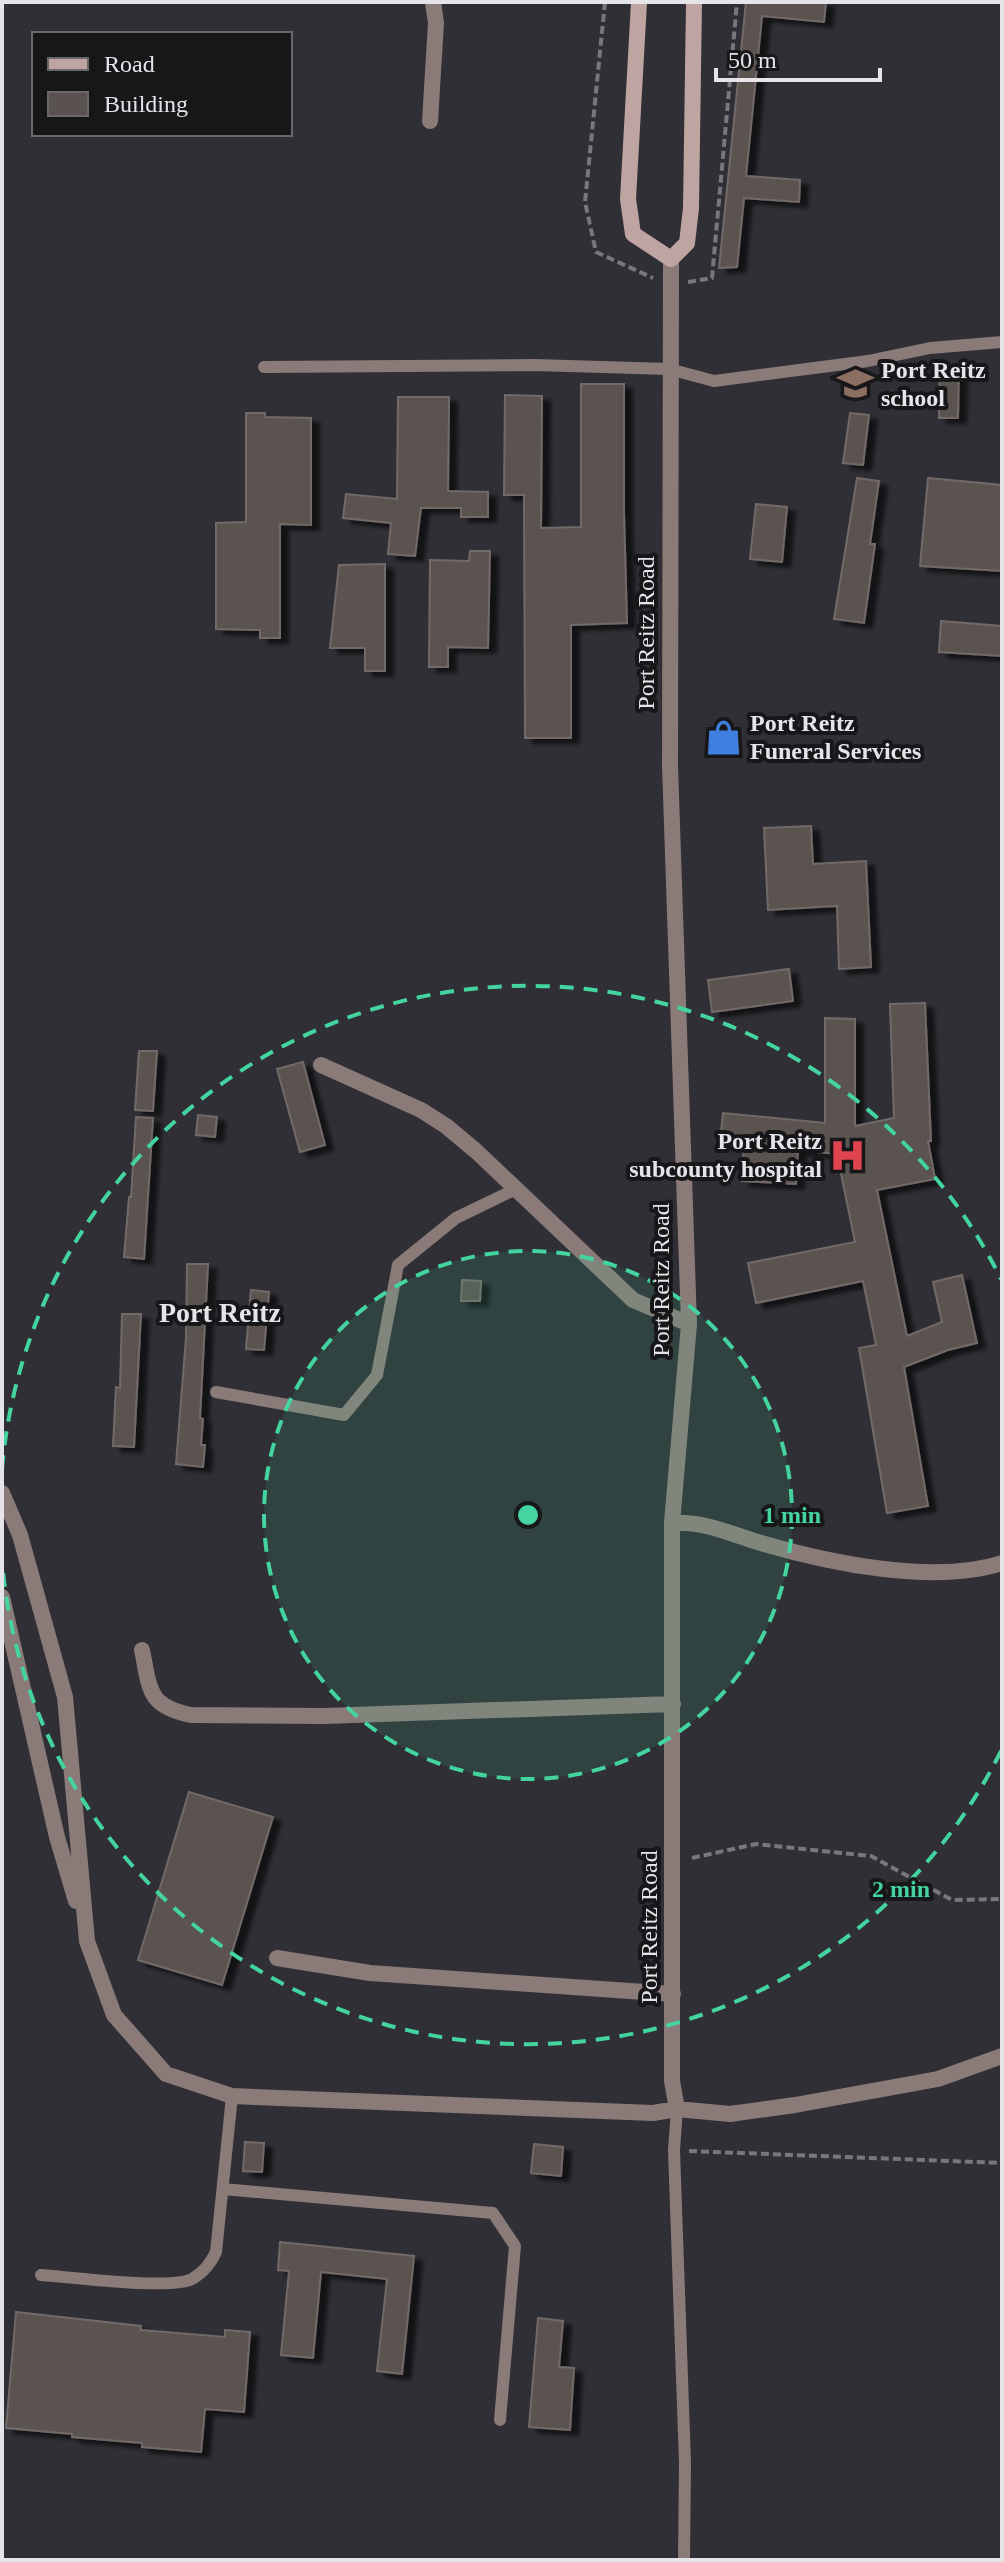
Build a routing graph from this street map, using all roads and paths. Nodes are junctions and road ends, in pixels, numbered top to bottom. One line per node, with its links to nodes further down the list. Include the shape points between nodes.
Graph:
1 (433, 2): 6 (street)
2 (605, 2): 8 (path, via 585,202 596,252)
3 (639, 2): 7 (main road, via 628,199 633,234)
4 (694, 2): 7 (main road, Port Reitz Road, via 691,208 687,243)
5 (737, 2): 8 (path, via 712,278)
6 (430, 121)
7 (671, 259): 8 (street, Port Reitz Road)
8 (671, 285): 11 (street, Port Reitz Road)
9 (1002, 342): 11 (lane, via 727,380)
10 (264, 367): 11 (lane)
11 (669, 369): 14 (street, Port Reitz Road, via 670,766)
12 (321, 1065): 13 (street, via 421,1110)
13 (516, 1189): 14 (street, via 633,1300); 15 (lane, via 456,1218 398,1265 377,1375 344,1415)
14 (689, 1324): 17 (street, Port Reitz Road)
15 (216, 1392)
16 (2, 1493): 24 (street, via 20,1535 65,1697)
17 (672, 1523): 18 (street, via 709,1526 861,1566 937,1572); 21 (street, Port Reitz Road)
18 (1002, 1563)
19 (2, 1597): 24 (street, via 57,1837)
20 (142, 1650): 21 (street, via 157,1703 191,1715 324,1716)
21 (673, 1704): 22 (street, Port Reitz Road)
22 (673, 1859): 23 (path, via 756,1844 871,1856 952,1900); 26 (street, Port Reitz Road)
23 (1002, 1899)
24 (87, 1941): 28 (street, via 114,2015 166,2074)
25 (277, 1958): 26 (street, via 370,1973)
26 (673, 1994): 29 (street, Port Reitz Road, via 672,2081)
27 (1002, 2056): 29 (street, via 938,2079 795,2105 730,2114)
28 (232, 2096): 29 (street, via 653,2113); 32 (lane)
29 (677, 2109): 30 (lane)
30 (674, 2150): 31 (path); 35 (lane)
31 (1002, 2163)
32 (223, 2189): 33 (lane, via 216,2252 208,2267 189,2281); 34 (lane, via 493,2213 515,2246)
33 (41, 2275)
34 (500, 2420)
35 (684, 2560)

